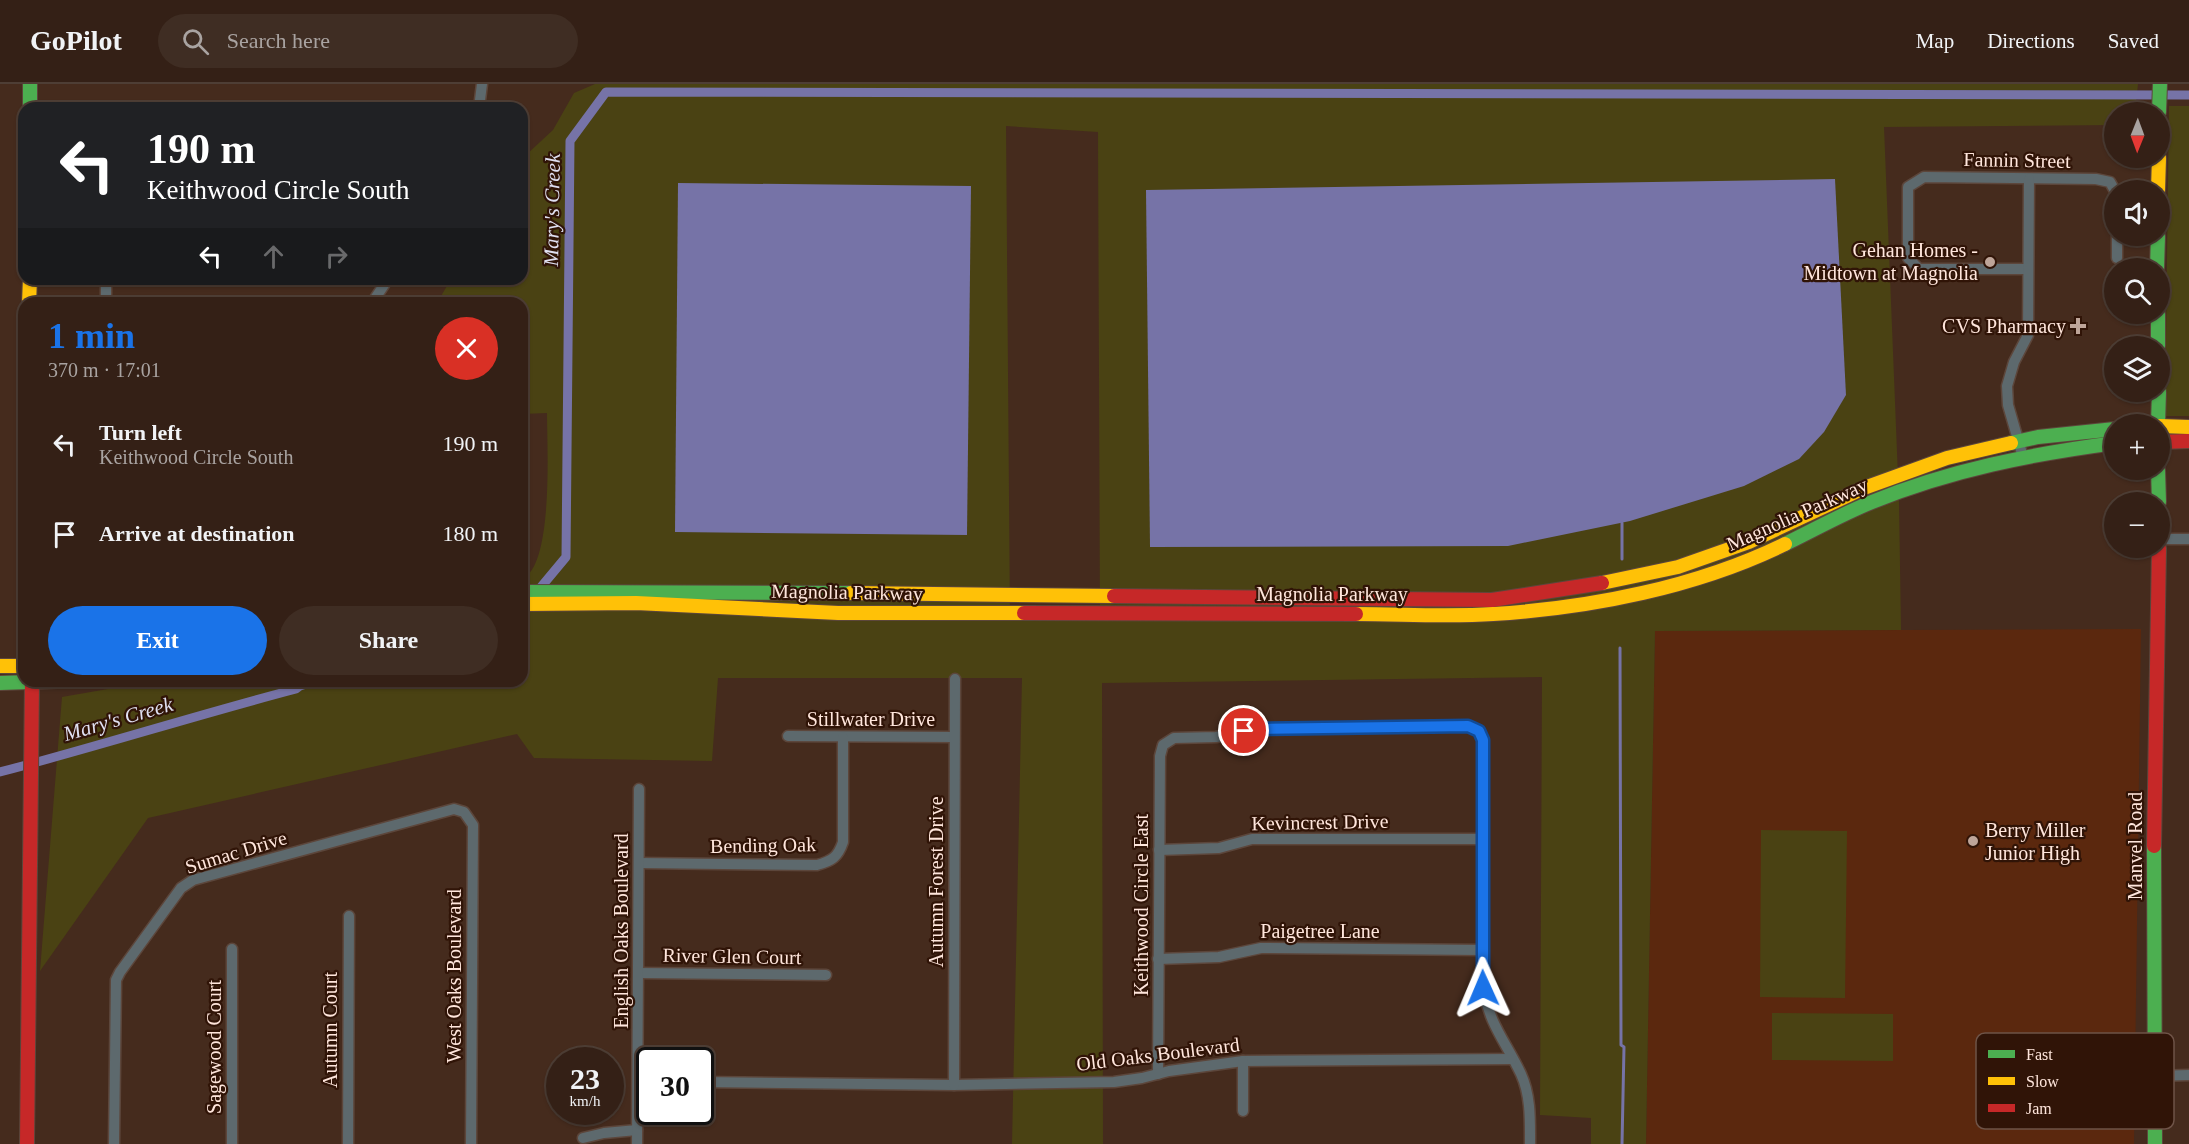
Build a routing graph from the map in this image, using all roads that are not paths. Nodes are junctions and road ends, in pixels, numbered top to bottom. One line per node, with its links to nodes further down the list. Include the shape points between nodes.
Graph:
1 (30, 84): 4 (street)
2 (482, 84): 5 (street)
3 (2160, 84): 6 (street)
4 (30, 102)
5 (480, 102)
6 (2159, 102)
7 (2029, 179): 8 (street, Fannin Street, via 2096,179); 11 (street); 11 (street, Fannin Street, via 1924,177 1908,187 1908,258 1919,269)
8 (2104, 182)
9 (2117, 246): 10 (street)
10 (2116, 258)
11 (2028, 269): 16 (street, via 2028,335 2007,386)
12 (2170, 426): 13 (street)
13 (2189, 427)
14 (2104, 430): 16 (street, Magnolia Parkway)
15 (2189, 441): 17 (street)
16 (2018, 442): 19 (street); 23 (street, Magnolia Parkway, via 1947,458 1864,488 1749,542)
17 (2170, 442)
18 (2104, 445): 19 (street, Magnolia Parkway)
19 (2023, 457): 24 (street, Magnolia Parkway, via 1950,474 1870,502 1754,559)
20 (2170, 539): 21 (street)
21 (2189, 539)
22 (2159, 558): 54 (street, Manvel Road)
23 (1700, 560): 24 (street); 29 (street, Magnolia Parkway, via 1582,587)
24 (1705, 574): 31 (street, Magnolia Parkway, via 1584,604)
25 (528, 592): 28 (street, Magnolia Parkway)
26 (955, 594): 27 (street, Magnolia Parkway); 28 (street, Magnolia Parkway); 32 (street)
27 (1121, 595): 29 (street, Magnolia Parkway); 33 (street)
28 (599, 597): 30 (street, Magnolia Parkway); 32 (street, Magnolia Parkway, via 636,603 838,613)
29 (1509, 598): 31 (street)
30 (528, 603)
31 (1511, 612): 33 (street, Magnolia Parkway)
32 (954, 614): 33 (street, Magnolia Parkway)
33 (1121, 614)
34 (0, 666): 35 (street)
35 (18, 666)
36 (955, 679): 42 (street, Autumn Forest Drive)
37 (18, 682): 38 (street)
38 (0, 683)
39 (32, 687): 67 (street)
40 (788, 736): 41 (street, Stillwater Drive)
41 (843, 737): 42 (street, Stillwater Drive); 47 (street, Bending Oak, via 843,842 831,862)
42 (954, 737): 62 (street, Autumn Forest Drive)
43 (639, 789): 47 (street, English Oaks Boulevard)
44 (464, 812): 68 (street, Sumac Drive, via 454,809 438,813 193,880 181,888 116,980); 71 (street, West Oaks Boulevard, via 472,825)
45 (1483, 839): 46 (street, Kevincrest Drive, via 1252,839 1219,848); 46 (street, Keithwood Circle East, via 1483,740 1474,728 1260,729 1216,737 1170,739 1163,745); 50 (street)
46 (1159, 850): 51 (street, Keithwood Circle East)
47 (639, 863): 52 (street, English Oaks Boulevard)
48 (349, 916): 70 (street, Autumn Court)
49 (232, 949): 69 (street, Sagewood Court)
50 (1482, 950): 51 (street, Paigetree Lane, via 1262,948 1219,957); 56 (street, via 1486,1006)
51 (1158, 959): 58 (street, Keithwood Circle East)
52 (639, 973): 53 (street, River Glen Court); 55 (street, English Oaks Boulevard)
53 (826, 975)
54 (2155, 1033)
55 (638, 1047)
56 (1512, 1059): 57 (street, Old Oaks Boulevard); 73 (street, via 1526,1087)
57 (1243, 1061): 58 (street, Old Oaks Boulevard); 63 (street)
58 (1158, 1074): 62 (street, Old Oaks Boulevard, via 1114,1082)
59 (2174, 1075): 60 (street)
60 (2189, 1075)
61 (714, 1082): 62 (street, Old Oaks Boulevard)
62 (954, 1085)
63 (1243, 1111)
64 (637, 1125): 65 (street, English Oaks Boulevard)
65 (637, 1130): 66 (street); 72 (street, English Oaks Boulevard)
66 (583, 1138)
67 (27, 1144)
68 (114, 1144)
69 (232, 1144)
70 (348, 1144)
71 (471, 1144)
72 (637, 1144)
73 (1530, 1144)

